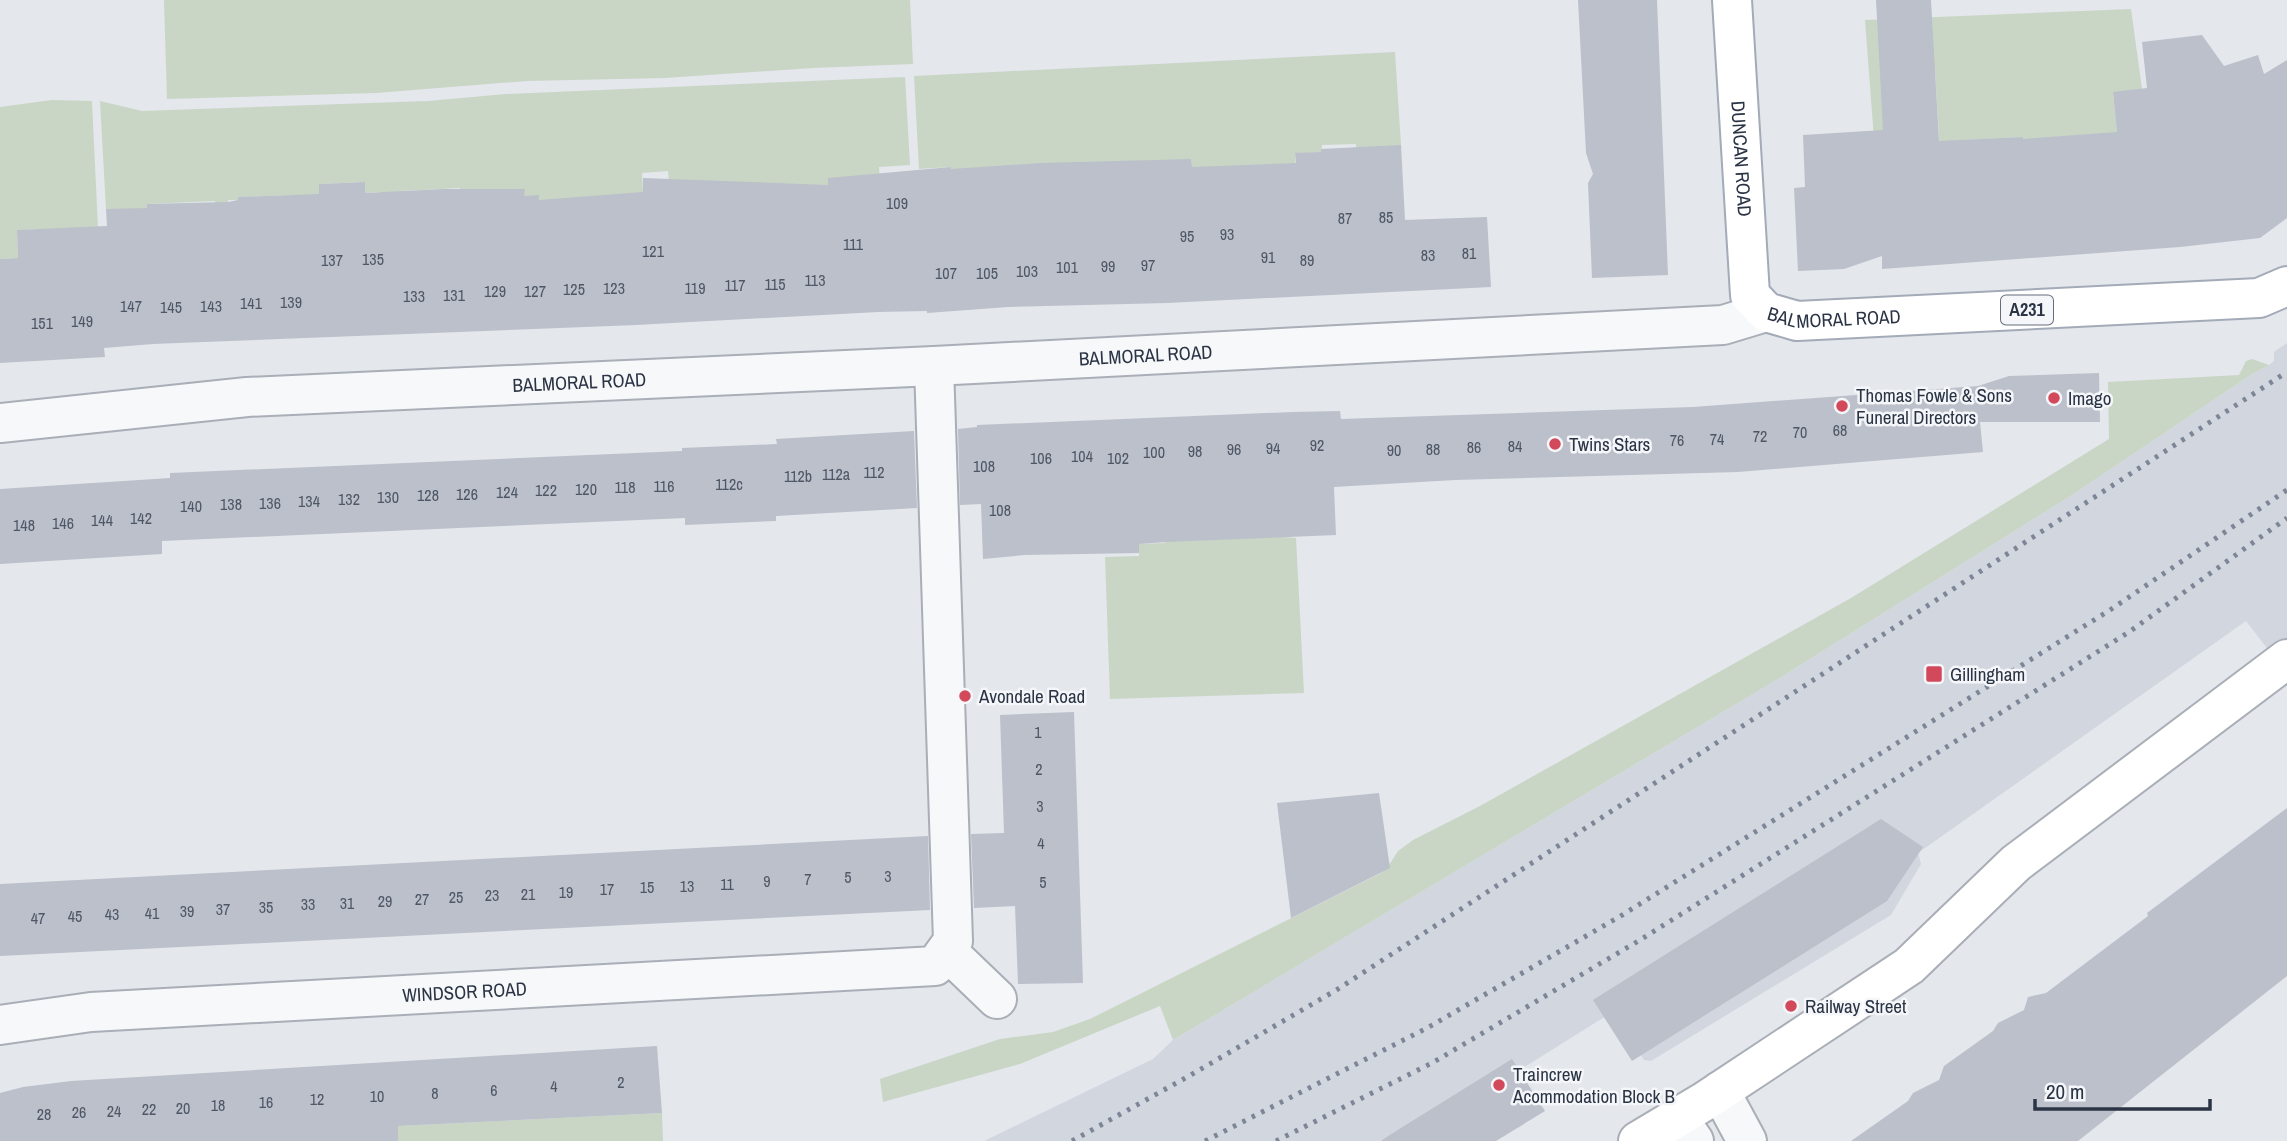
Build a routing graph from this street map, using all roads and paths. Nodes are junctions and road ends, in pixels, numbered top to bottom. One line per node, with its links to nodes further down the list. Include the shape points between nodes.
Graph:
1 (1732, 0): 3 (main road, DUNCAN ROAD, via 1750,295)
2 (2287, 286): 3 (main road, BALMORAL ROAD / A231, via 2259,298 1797,321)
3 (1766, 313): 4 (street, BALMORAL ROAD, via 1723,325)
4 (934, 366): 5 (street, BALMORAL ROAD, via 247,397); 7 (street, via 953,941)
5 (0, 422)
6 (2287, 659): 10 (main road, via 2015,863 1909,966)
7 (938, 959): 8 (street); 9 (street, WINDSOR ROAD, via 91,1012)
8 (997, 999)
9 (0, 1025)
10 (1720, 1091): 11 (main road); 13 (street)
11 (1685, 1129): 12 (main road)
12 (1637, 1141)
13 (1747, 1141)

